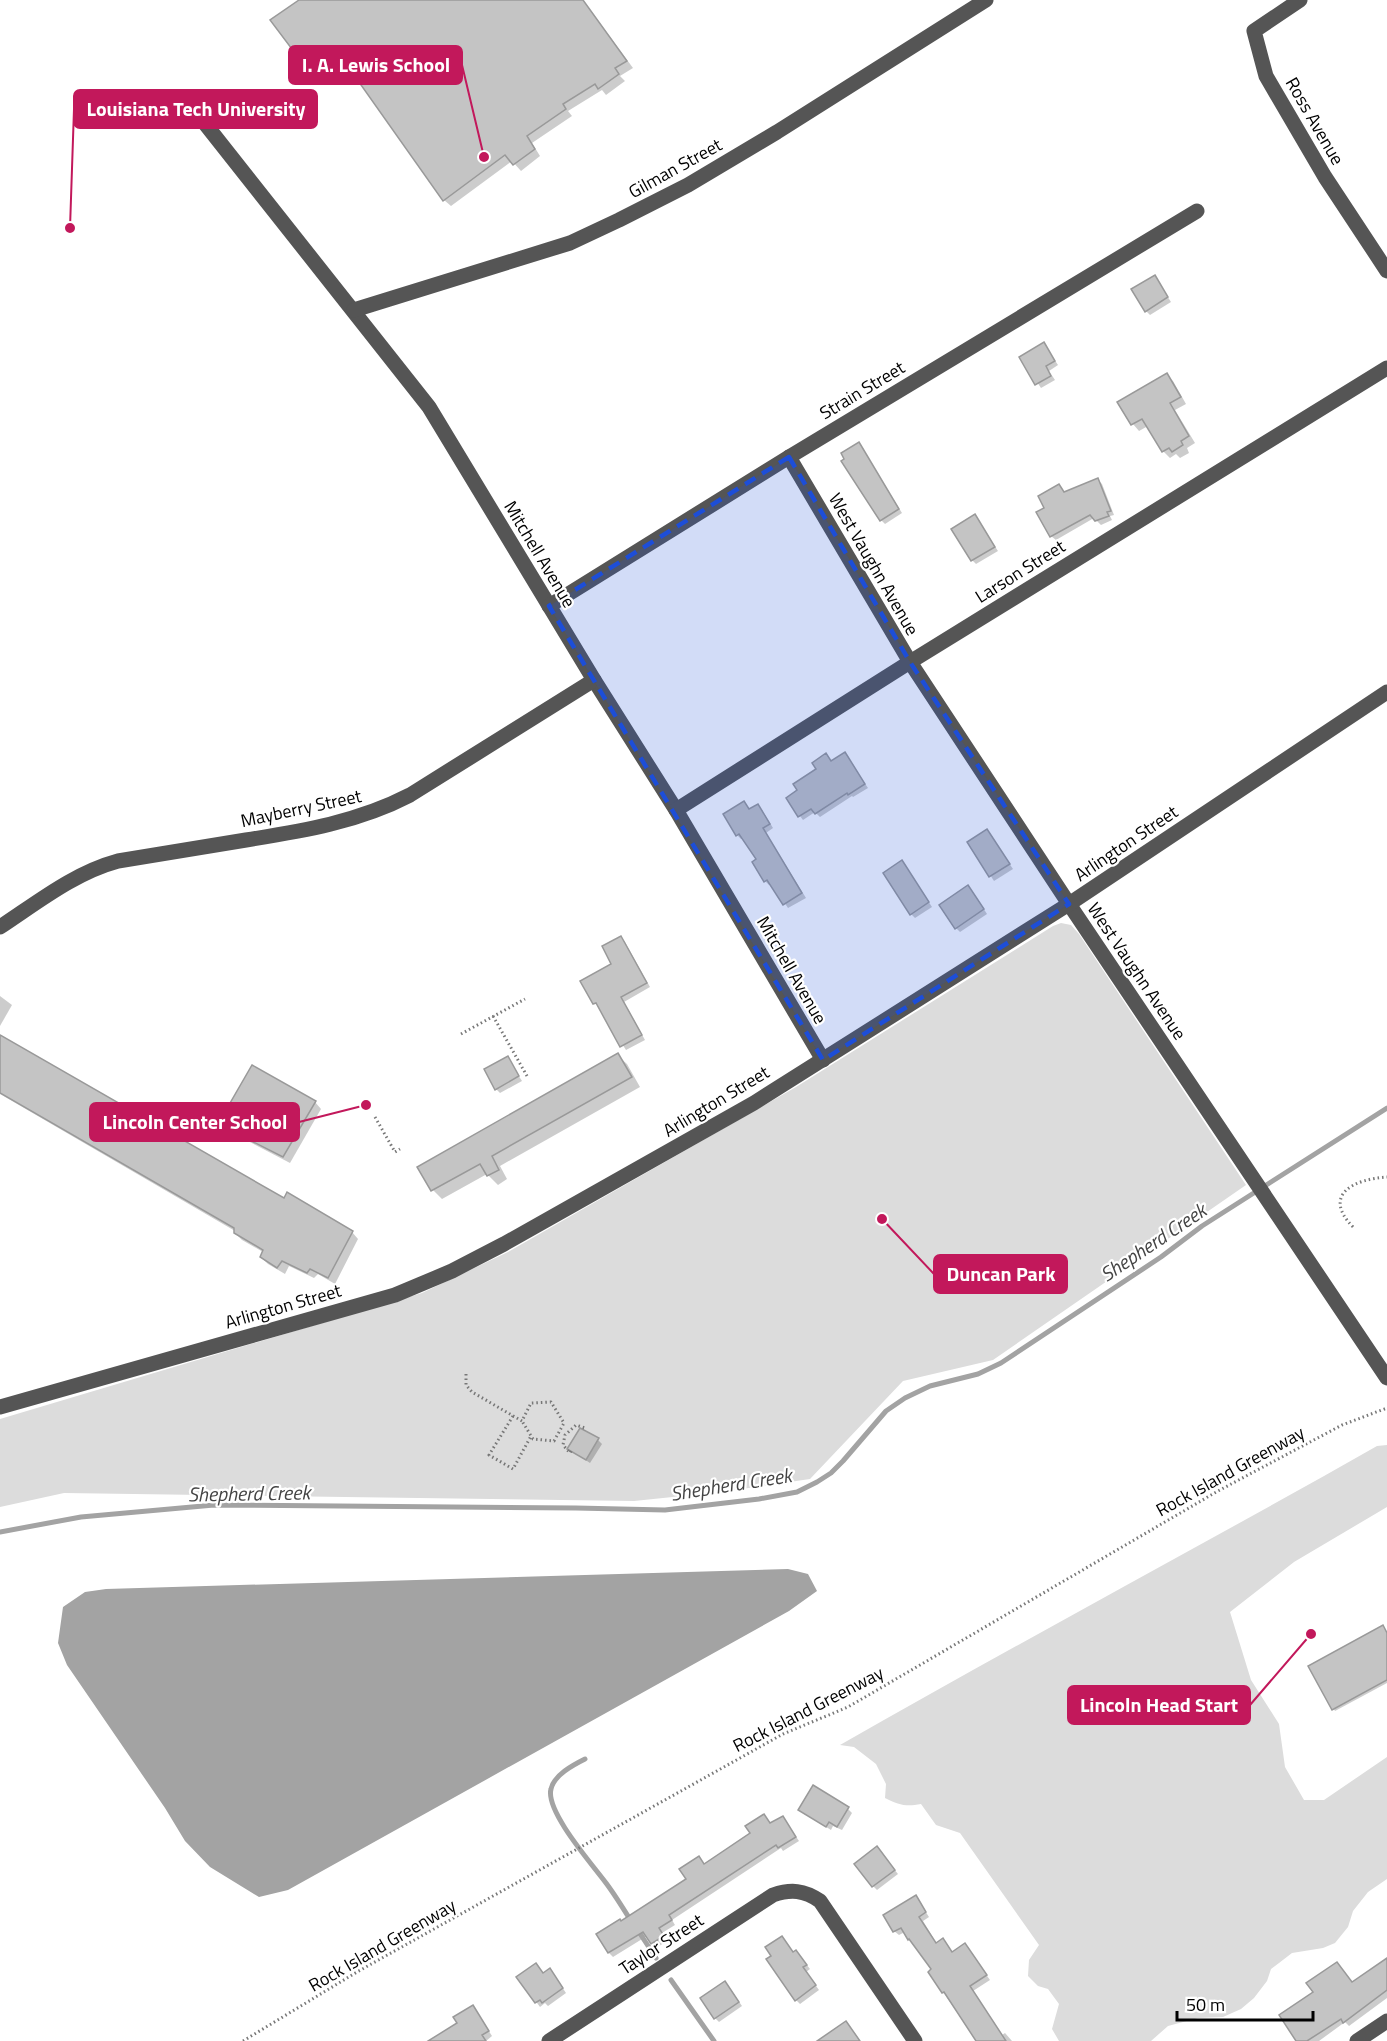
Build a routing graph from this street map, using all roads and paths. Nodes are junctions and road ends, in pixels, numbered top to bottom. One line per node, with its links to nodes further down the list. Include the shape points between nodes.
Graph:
1 (986, 0): 6 (street, Gilman Street, via 755,146 619,220 570,243)
2 (1300, 0): 5 (street, Ross Avenue, via 1254,31 1266,76 1325,177)
3 (184, 97): 6 (street, Mitchell Avenue)
4 (1197, 211): 8 (street, Strain Street)
5 (1387, 271)
6 (354, 310): 9 (street, Mitchell Avenue, via 429,407)
7 (1387, 368): 10 (street, Larson Street)
8 (789, 457): 9 (street, Strain Street); 10 (street, West Vaughn Avenue)
9 (549, 606): 11 (street, Mitchell Avenue)
10 (910, 662): 13 (street, Larson Street); 14 (street, West Vaughn Avenue)
11 (594, 680): 13 (street, Mitchell Avenue); 15 (street, Mayberry Street, via 386,807 314,829 98,867 77,876)
12 (1387, 692): 14 (street, Arlington Street)
13 (676, 810): 19 (street, Mitchell Avenue)
14 (1069, 904): 19 (street, Arlington Street); 26 (street, West Vaughn Avenue)
15 (0, 927)
16 (525, 999): 17 (path)
17 (493, 1016): 18 (path); 20 (path)
18 (461, 1034)
19 (823, 1060): 27 (street, Arlington Street, via 682,1145 504,1244 421,1285)
20 (527, 1076)
21 (375, 1117): 22 (path, via 394,1152)
22 (400, 1149)
23 (1387, 1177): 24 (path, via 1358,1182 1344,1192 1344,1216)
24 (1353, 1227)
25 (466, 1374): 29 (path, via 466,1385 472,1392)
26 (1387, 1378)
27 (0, 1407)
28 (1387, 1408): 37 (path, Rock Island Greenway, via 1342,1425 1218,1491 848,1707 783,1734 357,1972)
29 (513, 1416): 30 (path); 34 (path, via 489,1455 513,1469)
30 (522, 1421): 32 (path, via 531,1403 551,1402 564,1423); 34 (path)
31 (584, 1430): 33 (path, via 576,1425)
32 (559, 1431): 33 (path); 34 (path, via 554,1441)
33 (565, 1435): 35 (path, via 563,1445 567,1452)
34 (531, 1436)
35 (571, 1451)
36 (1387, 2021): 40 (street)
37 (243, 2041)
38 (549, 2041): 39 (street, Taylor Street, via 773,1895 787,1890 820,1901)
39 (915, 2041)
40 (1357, 2041)

